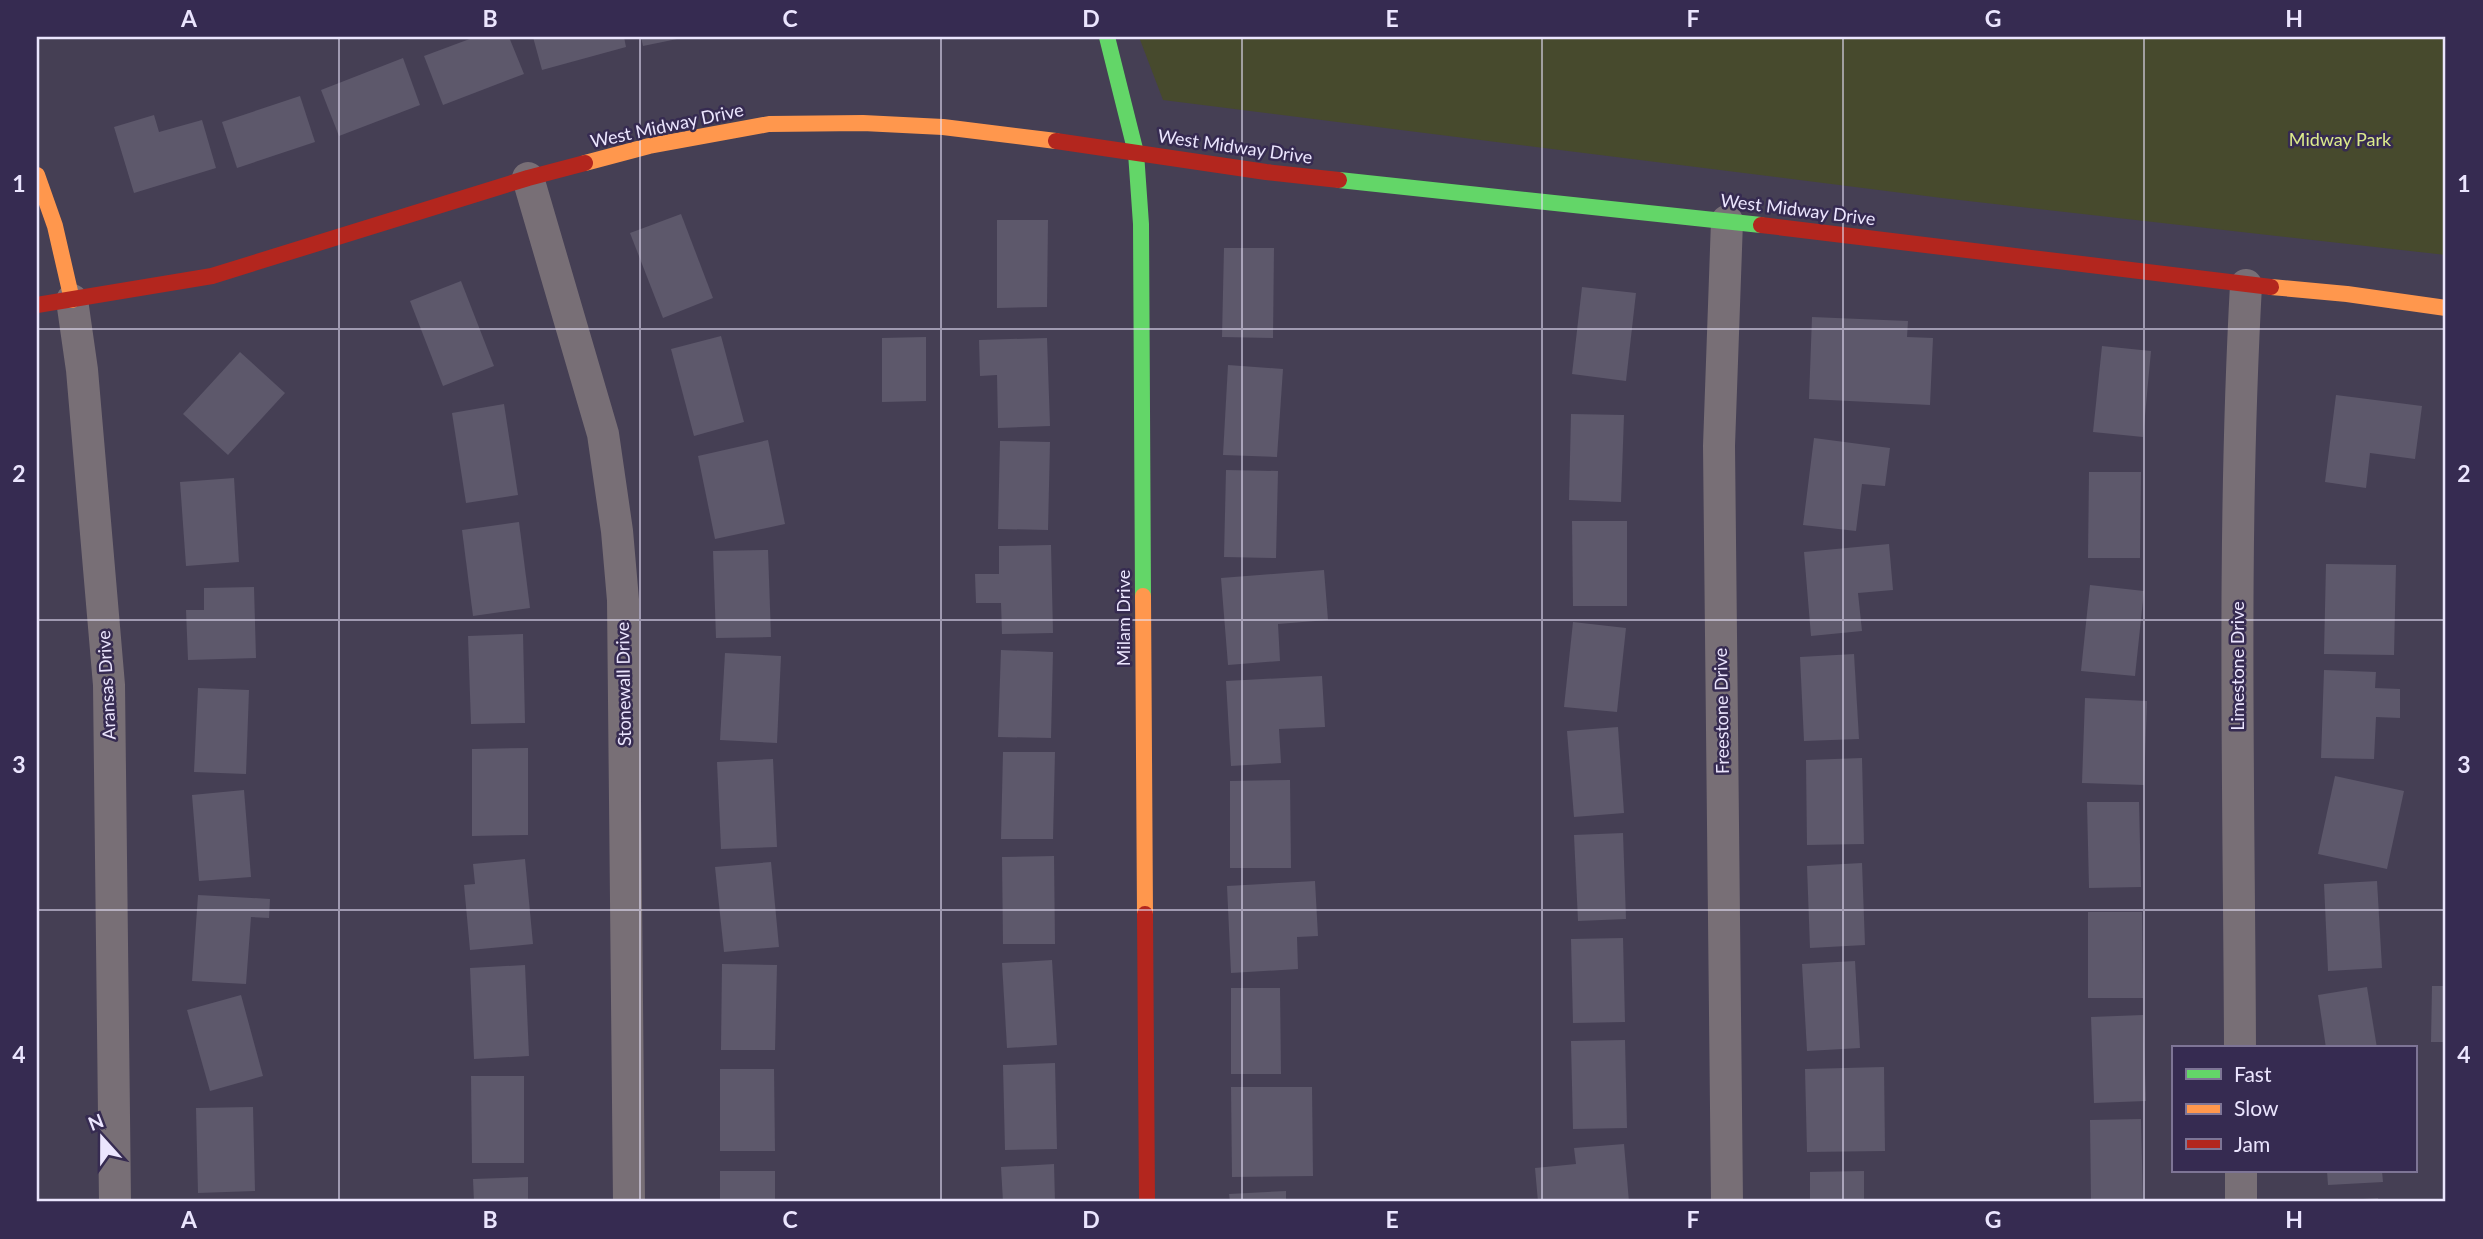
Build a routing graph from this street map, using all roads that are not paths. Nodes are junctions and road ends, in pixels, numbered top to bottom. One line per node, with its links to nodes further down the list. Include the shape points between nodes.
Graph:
1 (1107, 37): 2 (street, Milam Drive)
2 (1136, 153): 4 (street, West Midway Drive, via 943,127 769,124 649,146); 5 (street, West Midway Drive, via 1266,173); 14 (street, Milam Drive, via 1141,238)
3 (37, 175): 7 (street, Aransas Drive, via 55,226)
4 (528, 178): 7 (street, West Midway Drive, via 212,276); 13 (street, Stonewall Drive, via 604,434 617,531 623,600)
5 (1727, 221): 6 (street, West Midway Drive); 15 (street, Freestone Drive, via 1719,446)
6 (2246, 285): 9 (street, West Midway Drive); 10 (street, Limestone Drive, via 2237,546)
7 (72, 300): 8 (street, West Midway Drive); 12 (street, Aransas Drive, via 109,685)
8 (37, 305)
9 (2446, 308)
10 (2240, 1046)
11 (2241, 1172): 16 (street)
12 (115, 1202)
13 (629, 1202)
14 (1147, 1202)
15 (1727, 1202)
16 (2241, 1202)

